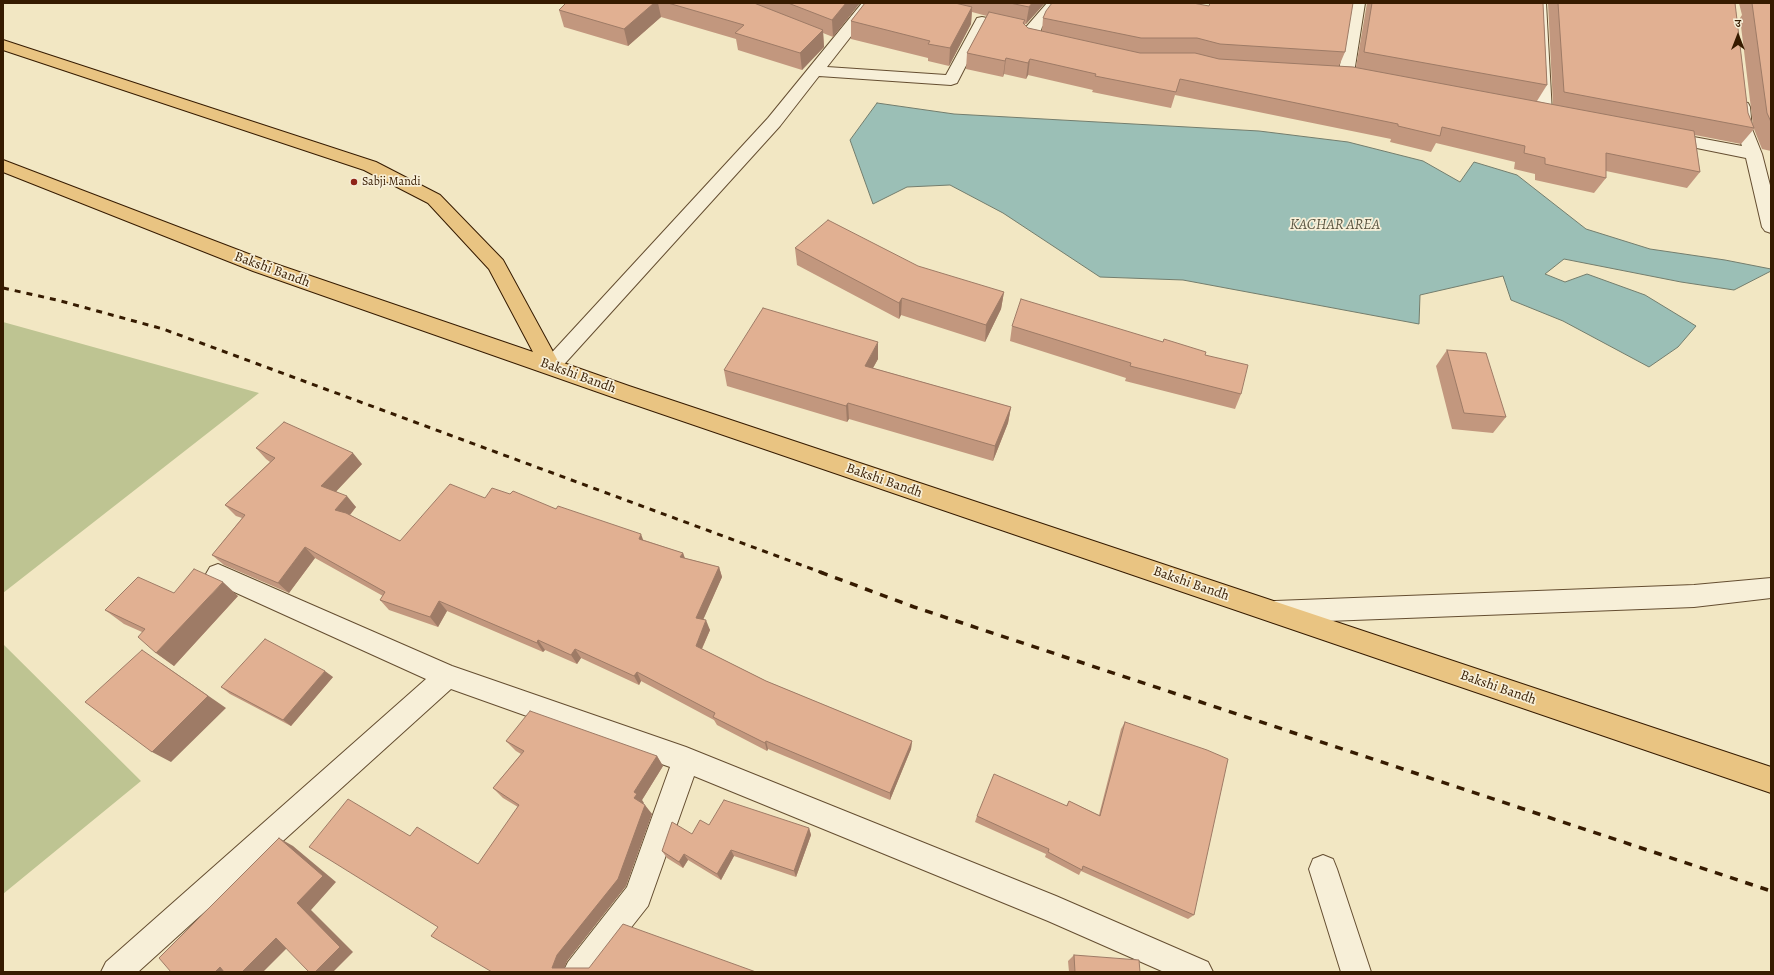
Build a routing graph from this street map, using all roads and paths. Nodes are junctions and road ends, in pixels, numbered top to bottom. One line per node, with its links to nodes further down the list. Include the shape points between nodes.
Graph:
1 (870, 3): 8 (street, via 829,42)
2 (1055, 3): 7 (street, via 1035,26 1026,31 1031,39)
3 (1358, 3): 9 (street, via 1338,75)
4 (1539, 3): 11 (street)
5 (982, 21): 8 (street, via 951,80)
6 (3, 45): 16 (main road, via 370,166 434,199 496,265)
7 (1061, 46)
8 (815, 72): 16 (street, via 774,122)
9 (1384, 83)
10 (1740, 90): 13 (street, via 1744,129)
11 (1544, 113)
12 (1652, 134): 13 (street)
13 (1754, 154): 15 (street)
14 (3, 166): 16 (main road, Bakshi Bandh, via 260,266)
15 (1771, 227)
16 (551, 366): 21 (main road, Bakshi Bandh)
17 (218, 574): 22 (street)
18 (1771, 588): 19 (street)
19 (1737, 592): 20 (street); 21 (street, via 1694,596)
20 (1771, 603)
21 (1275, 612): 24 (main road, Bakshi Bandh)
22 (447, 676): 23 (street); 26 (street)
23 (686, 760): 27 (street, via 638,896); 28 (street, via 1056,910)
24 (1771, 780)
25 (1323, 869): 29 (street)
26 (116, 972)
27 (578, 972)
28 (1198, 972)
29 (1356, 972)

